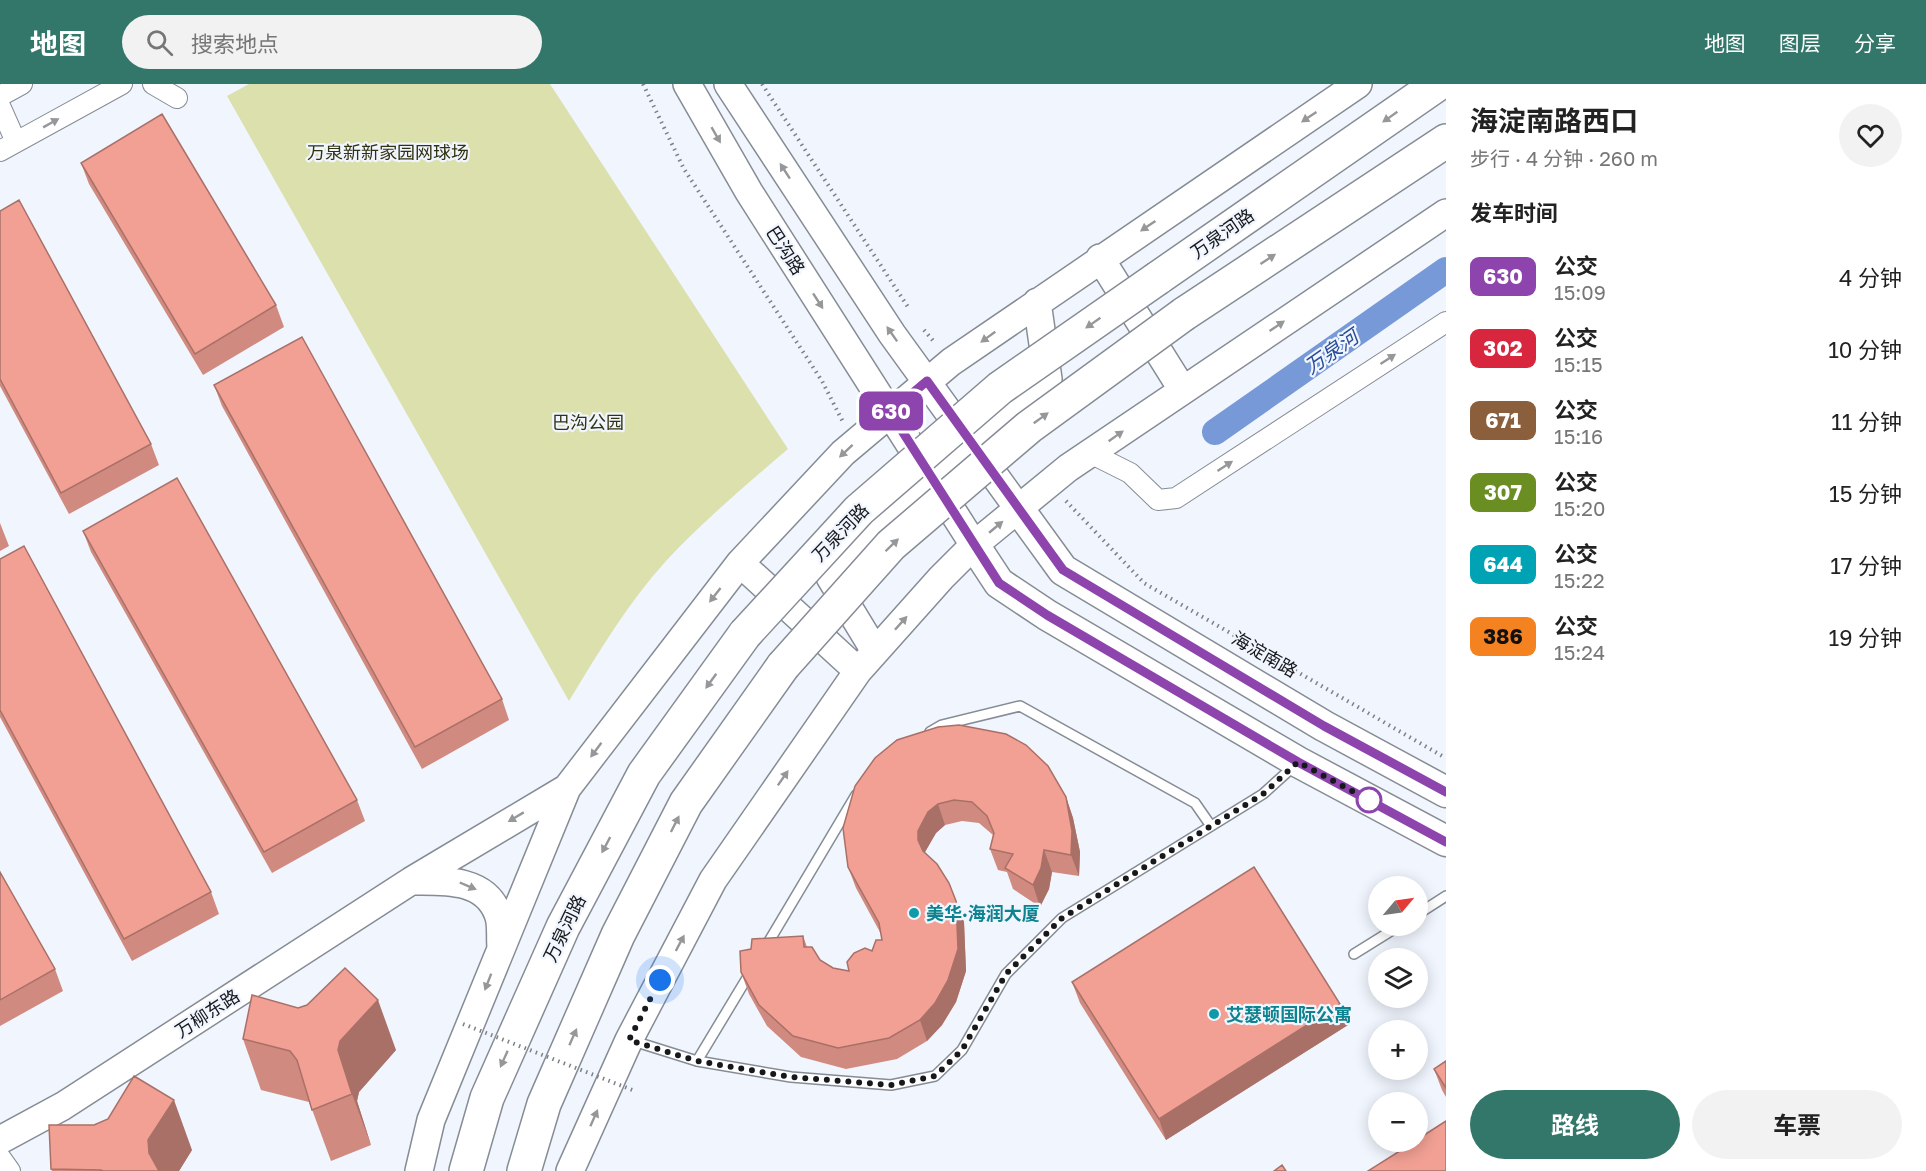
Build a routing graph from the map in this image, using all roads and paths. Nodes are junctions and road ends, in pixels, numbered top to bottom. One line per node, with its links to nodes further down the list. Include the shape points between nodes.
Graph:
1 (22, 84): 11 (street)
2 (121, 84): 3 (street); 15 (street, one-way to 2)
3 (139, 84)
4 (153, 84): 12 (street)
5 (643, 84): 21 (path, via 684,170)
6 (687, 84): 24 (street, 巴沟路, one-way to 24, via 749,192)
7 (728, 84): 22 (street, one-way to 7)
8 (762, 84): 18 (path)
9 (1358, 84): 17 (street, one-way to 17)
10 (1438, 84): 55 (highway, 万泉河路, one-way to 55, bridge, via 999,388 859,510 745,634 644,774 563,927 487,1098)
11 (0, 96)
12 (177, 98)
13 (0, 106): 15 (street)
14 (1446, 141): 56 (highway, one-way to 14, bridge, via 544,1104 618,935 686,803 783,666 891,545 1029,427 1184,314)
15 (8, 146)
16 (1446, 213): 23 (street, one-way to 16)
17 (1100, 258): 19 (street); 23 (street)
18 (894, 285)
19 (1036, 302): 22 (street, one-way to 22); 25 (street, via 1048,379)
20 (1446, 322): 26 (street, one-way to 20, via 1130,473 1158,500 1176,498)
21 (822, 381)
22 (927, 381): 24 (street); 25 (street)
23 (1182, 389): 26 (street, one-way to 23)
24 (890, 412): 27 (street, 巴沟路); 31 (street, one-way to 31, via 843,453)
25 (969, 441): 27 (street); 28 (street)
26 (1090, 453): 28 (street)
27 (930, 475): 30 (street, 巴沟路); 32 (street, via 830,577)
28 (1018, 508): 30 (street, one-way to 28); 38 (main road, 海淀南路, via 1063,570 1324,726)
29 (1096, 534): 34 (path, 海淀南路, via 1144,583)
30 (974, 545): 32 (street, one-way to 30); 35 (main road, via 999,583)
31 (740, 563): 32 (street); 37 (street, one-way to 37)
32 (867, 661): 48 (street, one-way to 32, via 713,880)
33 (923, 735): 39 (lane, via 942,725 1020,706 1195,803)
34 (1446, 758)
35 (1298, 762): 39 (lane, via 1263,794); 40 (main road)
36 (864, 781): 49 (lane)
37 (567, 788): 41 (street, 万柳东路, one-way to 41); 45 (street)
38 (1446, 792)
39 (1210, 826): 49 (lane, via 1062,918 1006,974 962,1050 935,1076 891,1085 791,1077)
40 (1446, 842)
41 (411, 881): 45 (street, one-way to 45, via 461,882 490,899 499,915); 51 (street, 万柳东路, via 63,1106)
42 (1446, 896): 43 (lane)
43 (1428, 908)
44 (1383, 936): 46 (lane)
45 (501, 947): 54 (street, one-way to 54, via 431,1120)
46 (1354, 954)
47 (463, 1024): 50 (path, bridge)
48 (629, 1040): 49 (lane); 57 (street, one-way to 48)
49 (697, 1061)
50 (634, 1091)
51 (0, 1140)
52 (0, 1157): 53 (street)
53 (10, 1171)
54 (419, 1171)
55 (466, 1171)
56 (524, 1171)
57 (570, 1171)

